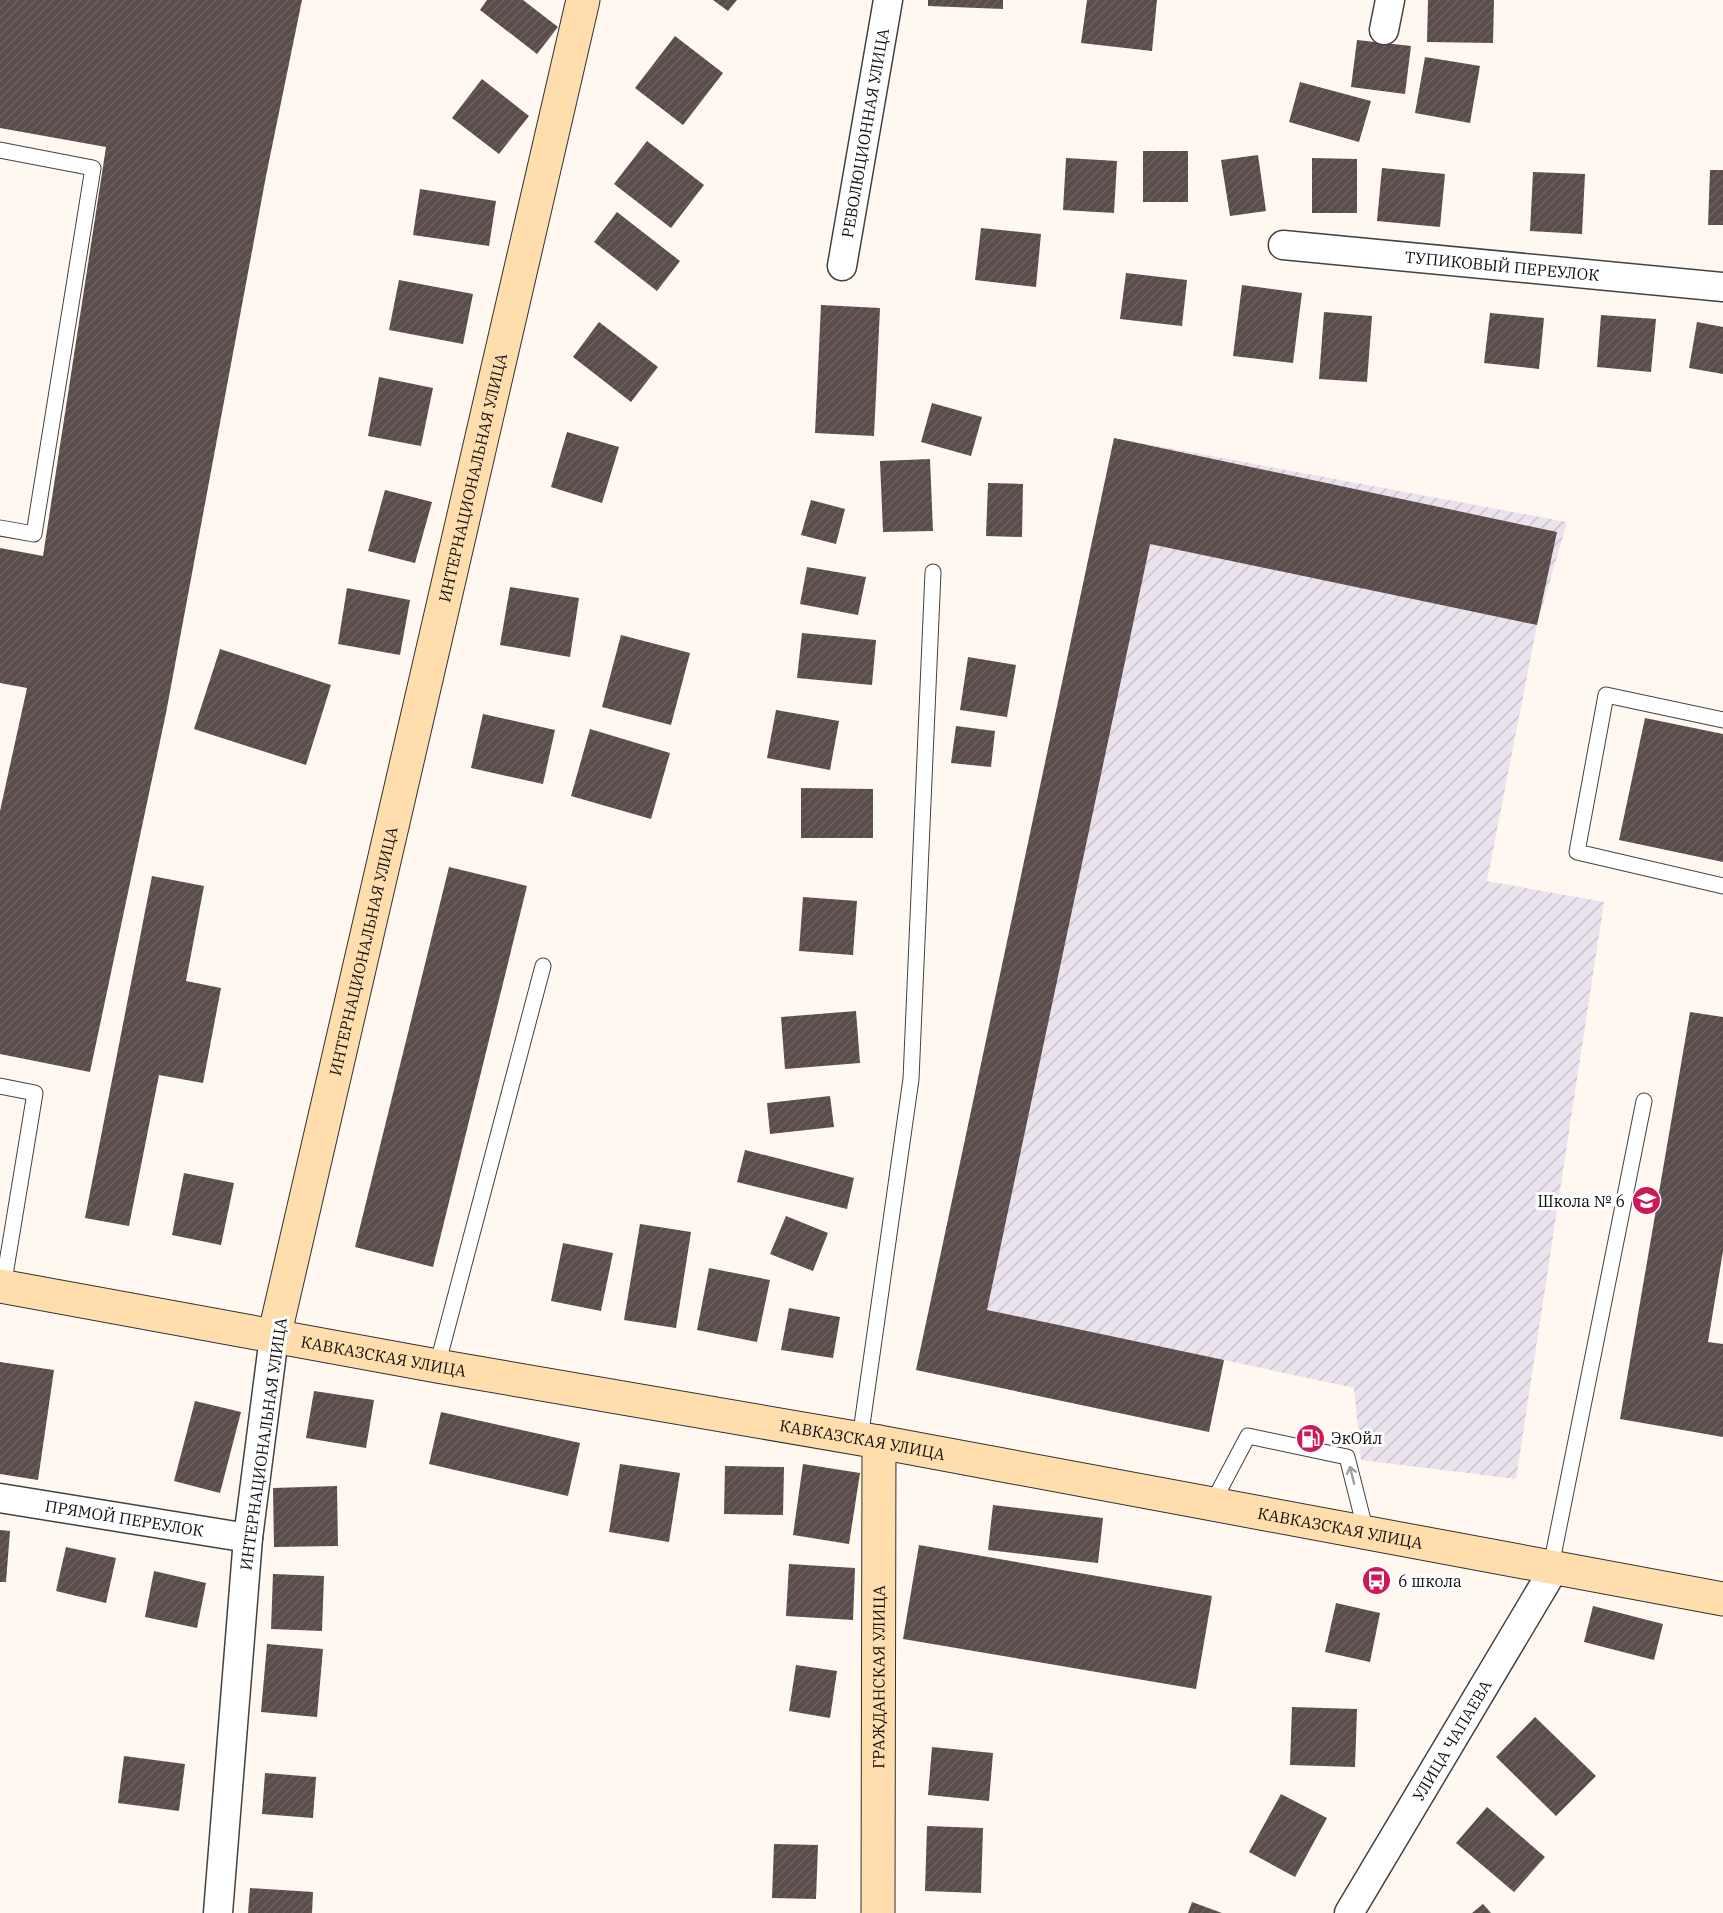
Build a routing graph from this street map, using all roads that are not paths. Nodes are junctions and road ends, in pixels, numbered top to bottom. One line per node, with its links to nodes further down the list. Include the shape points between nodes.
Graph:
1 (583, 0): 17 (street, ИНТЕРНАЦИОНАЛЬНАЯ УЛИЦА)
2 (888, 0): 7 (street, РЕВОЛЮЦИОННАЯ УЛИЦА)
3 (1390, 0): 4 (street)
4 (1384, 30)
5 (0, 150): 9 (lane, via 93,168 34,534)
6 (1282, 244): 8 (street, ТУПИКОВЫЙ ПЕРЕУЛОК)
7 (842, 266)
8 (1723, 287)
9 (0, 528)
10 (933, 572): 19 (lane, via 911,1079)
11 (1723, 720): 12 (lane, via 1606,695 1577,852)
12 (1723, 885)
13 (543, 966): 18 (lane)
14 (0, 1086): 16 (lane, via 35,1093)
15 (1644, 1101): 24 (lane)
16 (1, 1286): 17 (street, КАВКАЗСКАЯ УЛИЦА)
17 (274, 1337): 18 (street, КАВКАЗСКАЯ УЛИЦА); 23 (street, ИНТЕРНАЦИОНАЛЬНАЯ УЛИЦА)
18 (437, 1366): 19 (street, КАВКАЗСКАЯ УЛИЦА)
19 (869, 1441): 21 (street, КАВКАЗСКАЯ УЛИЦА); 27 (street, ГРАЖДАНСКАЯ УЛИЦА)
20 (0, 1498): 23 (street, ПРЯМОЙ ПЕРЕУЛОК)
21 (1212, 1504): 22 (street, КАВКАЗСКАЯ УЛИЦА); 22 (lane, one-way to 21, via 1347,1457 1248,1436)
22 (1366, 1532): 24 (street, КАВКАЗСКАЯ УЛИЦА)
23 (248, 1538): 26 (street, ИНТЕРНАЦИОНАЛЬНАЯ УЛИЦА)
24 (1553, 1567): 25 (street, КАВКАЗСКАЯ УЛИЦА); 28 (street, УЛИЦА ЧАПАЕВА)
25 (1723, 1599)
26 (218, 1913)
27 (878, 1913)
28 (1349, 1913)

